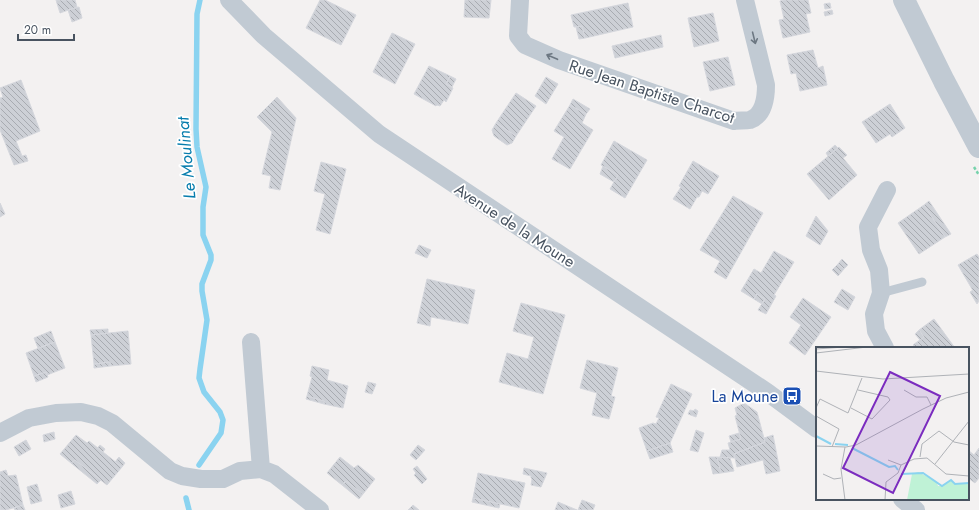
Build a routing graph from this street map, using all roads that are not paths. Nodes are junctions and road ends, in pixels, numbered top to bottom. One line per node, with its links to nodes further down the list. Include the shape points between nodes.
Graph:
1 (229, 0): 11 (street, Avenue de la Moune, via 264,36 378,134 767,392)
2 (520, 0): 3 (street, Rue Jean Baptiste Charcot, one-way to 2, via 766,84 766,98 759,113 749,120 734,121 525,46 518,36)
3 (745, 0)
4 (904, 0): 5 (street)
5 (979, 147)
6 (887, 190): 8 (street, via 868,227 871,250 879,270)
7 (922, 282): 8 (lane)
8 (880, 293): 10 (street, via 874,314 876,331)
9 (251, 342): 13 (street)
10 (885, 347)
11 (816, 428)
12 (0, 433): 13 (street, via 29,418 56,412 81,412 98,416 112,424 170,472 182,476 222,479 240,471)
13 (260, 469): 15 (street, via 274,474)
14 (903, 500): 16 (street)
15 (320, 510)
16 (916, 510)

